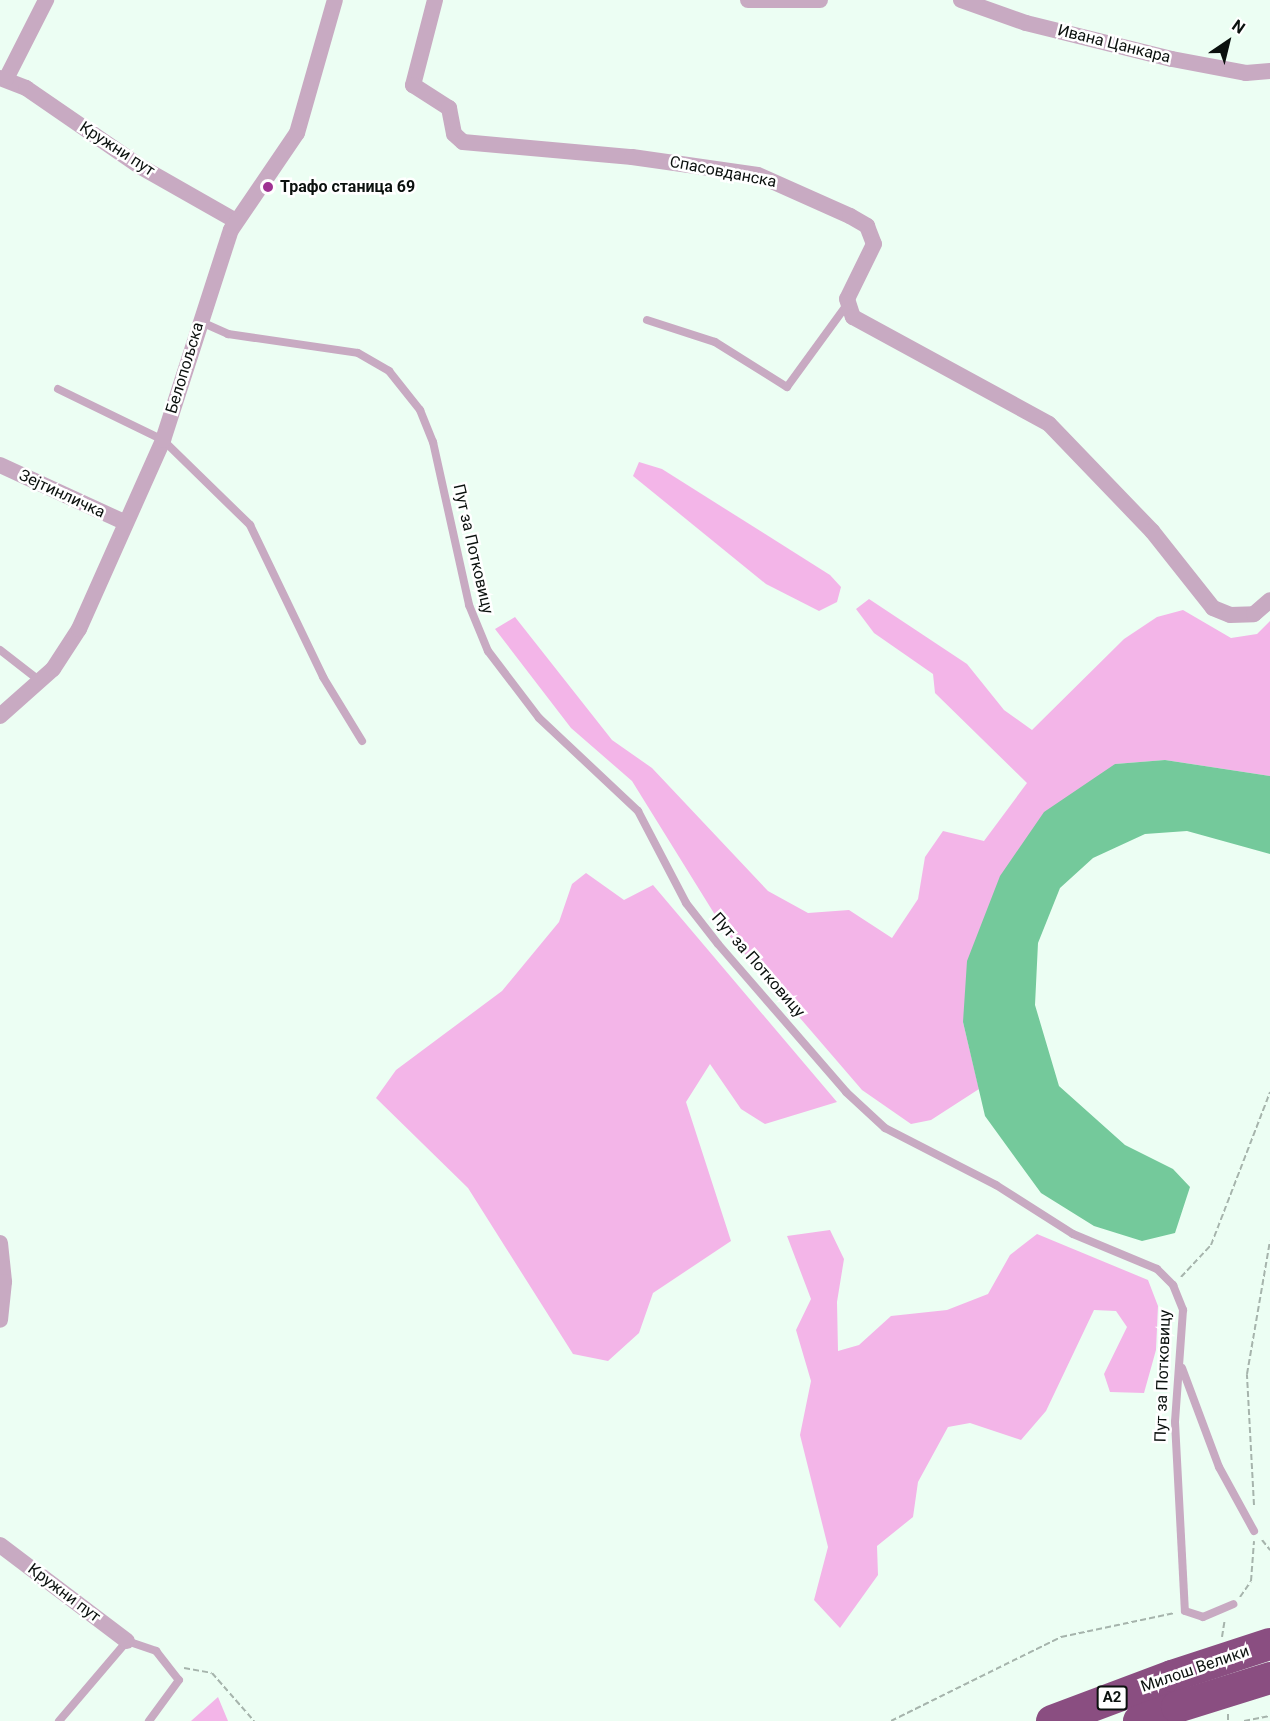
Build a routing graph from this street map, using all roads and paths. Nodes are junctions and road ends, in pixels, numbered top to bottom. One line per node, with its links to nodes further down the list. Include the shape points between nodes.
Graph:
1 (46, 0): 8 (street)
2 (335, 0): 9 (street, Белопољска, via 297,132)
3 (435, 0): 10 (street, Спасовданска, via 413,85 449,108 454,134 463,142 697,164 789,185 850,216 872,233 872,250)
4 (748, 0): 5 (street)
5 (820, 0)
6 (961, 0): 7 (street, Ивана Цанкара, via 1026,24 1172,59 1246,73)
7 (1270, 71)
8 (3, 78): 9 (street, Кружни пут)
9 (236, 221): 12 (street, Белопољска)
10 (846, 306): 11 (lane, via 787,387 715,342); 17 (street, via 858,321 1049,424 1116,492 1213,608 1230,615 1254,614)
11 (647, 320)
12 (199, 321): 14 (street, Белопољска); 25 (lane, Пут за Потковицу, via 228,334 358,353 389,371 420,410 433,442 469,605 488,651 539,718 638,811 686,903 718,944 846,1092 885,1128 996,1185 1073,1234 1157,1269)
13 (58, 389): 14 (lane)
14 (163, 440): 16 (street, Белопољска); 21 (lane, via 250,525 323,677)
15 (0, 465): 16 (street, Зејтинличка)
16 (124, 522): 19 (street, Белопољска, via 80,629)
17 (1270, 600)
18 (0, 650): 19 (lane)
19 (42, 681): 20 (street, Белопољска)
20 (0, 716)
21 (362, 741)
22 (1270, 1092): 25 (path, via 1211,1245)
23 (1270, 1241): 28 (path, via 1247,1374)
24 (0, 1243): 26 (street, via 4,1282)
25 (1173, 1285): 27 (lane, Пут за Потковицу, via 1183,1310)
26 (0, 1320)
27 (1180, 1362): 28 (lane, via 1219,1467); 31 (lane, Пут за Потковицу, via 1177,1511)
28 (1254, 1531): 30 (path, via 1251,1581)
29 (0, 1545): 32 (street, Кружни пут)
30 (1233, 1604): 31 (lane, via 1203,1617); 34 (path, via 1222,1629)
31 (1185, 1611): 42 (path, via 1060,1637)
32 (128, 1641): 35 (lane, Кружни пут, via 146,1645); 39 (lane)
33 (1270, 1644): 43 (highway, Милош Велики / A2, bridge)
34 (1223, 1650)
35 (176, 1671): 40 (lane, via 175,1691); 41 (path, via 192,1667 212,1673)
36 (1270, 1678): 44 (highway, Милош Велики / A2, bridge)
37 (1226, 1702): 45 (path)
38 (1270, 1716): 46 (path)
39 (59, 1721)
40 (149, 1721)
41 (254, 1721)
42 (891, 1721)
43 (1052, 1721)
44 (1139, 1721)
45 (1228, 1721)
46 (1244, 1721)

